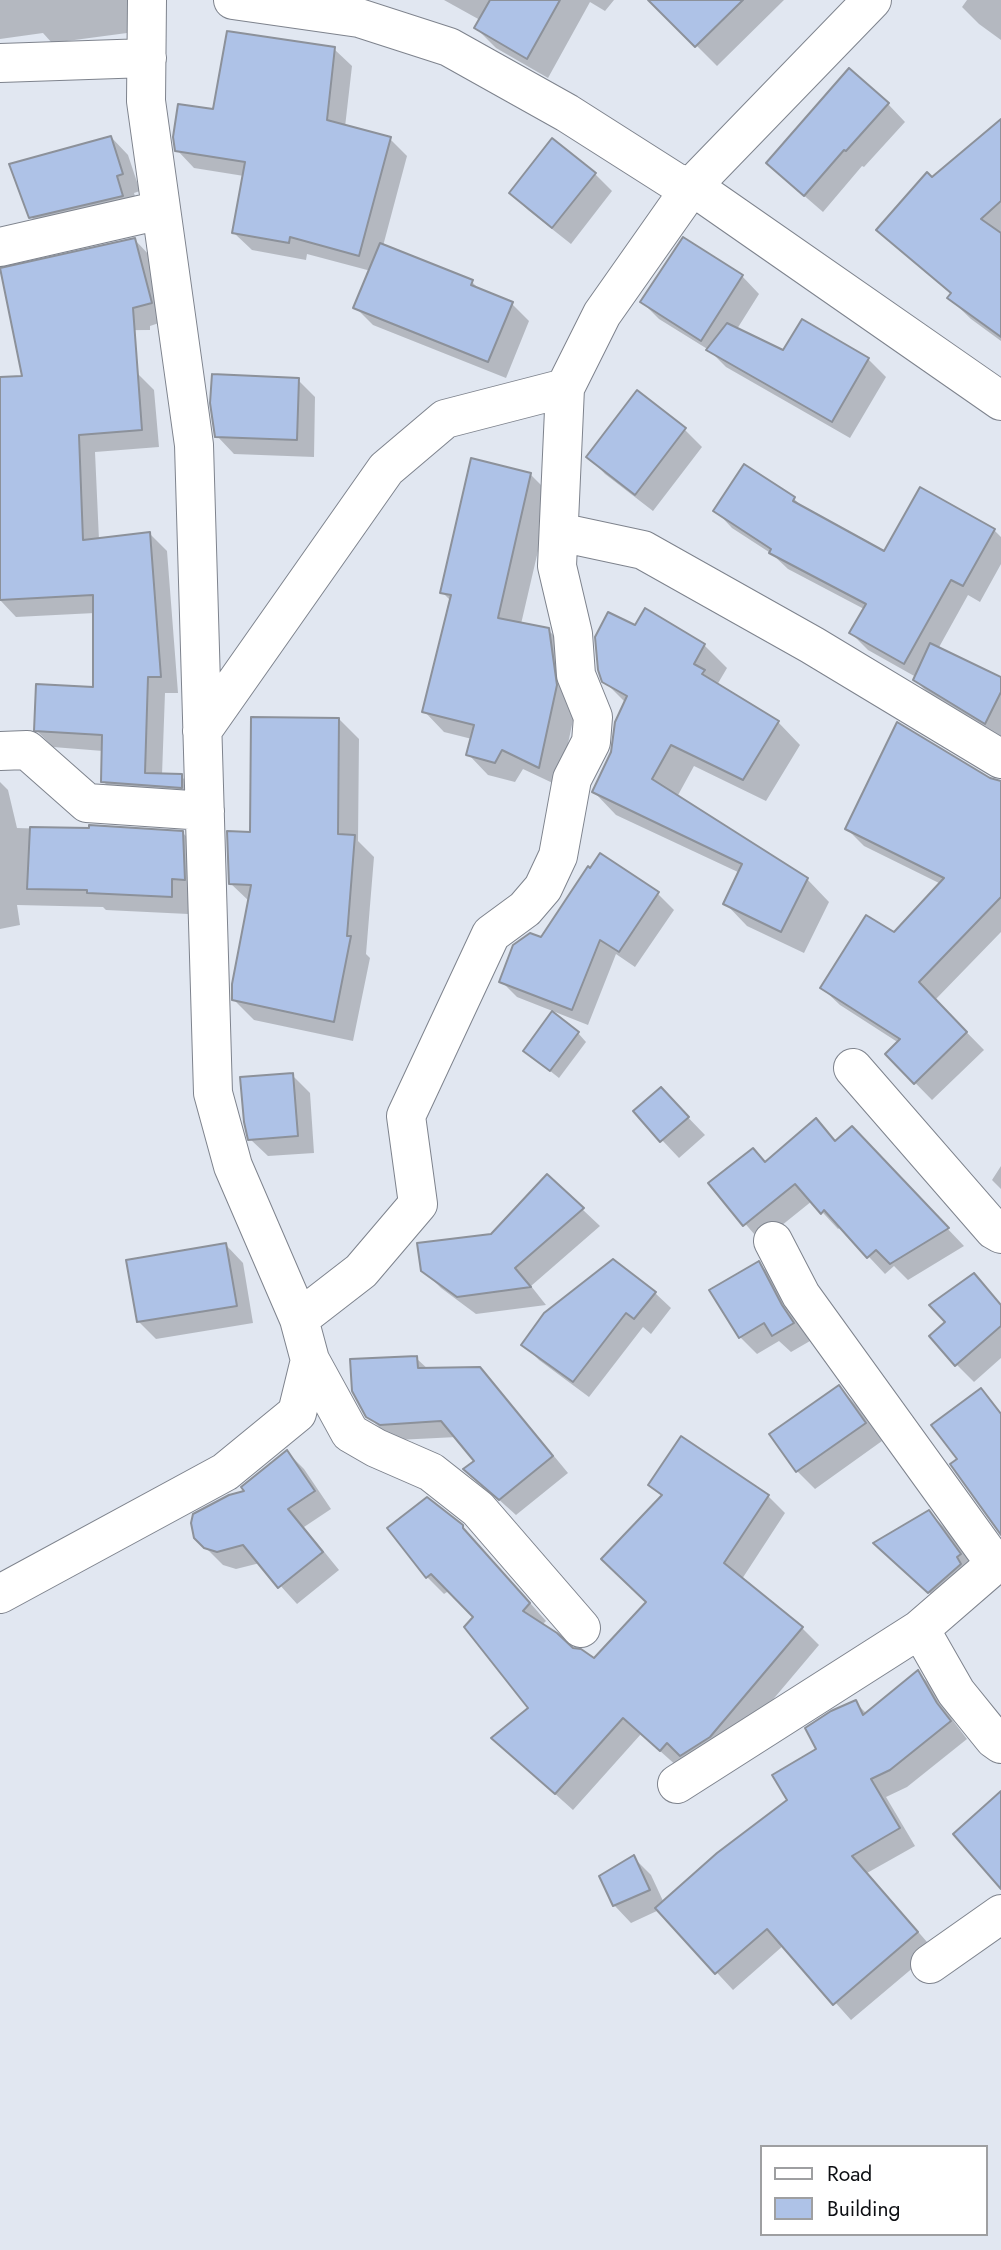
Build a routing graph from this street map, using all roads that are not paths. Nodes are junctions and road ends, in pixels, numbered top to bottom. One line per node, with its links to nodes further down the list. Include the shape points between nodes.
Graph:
1 (147, 0): 4 (street)
2 (233, 0): 6 (street, via 359,18 449,47 567,113 677,183)
3 (872, 0): 6 (street)
4 (147, 58): 5 (street); 7 (street, via 146,101)
5 (0, 63)
6 (692, 186): 9 (street, via 602,314); 10 (street)
7 (162, 210): 8 (street); 12 (street, via 194,445)
8 (0, 247)
9 (565, 388): 11 (street); 12 (street, via 445,419 386,469)
10 (1001, 401)
11 (559, 532): 14 (street, via 643,550); 19 (street, via 557,566 573,634 576,675 593,717 591,742 572,779 558,856 543,888 525,909 491,934 406,1116 418,1204 361,1271)
12 (202, 731): 15 (street)
13 (0, 751): 15 (street, via 27,750 87,803)
14 (1001, 759)
15 (205, 811): 19 (street, via 213,1093 233,1166)
16 (853, 1068): 17 (street)
17 (1001, 1234)
18 (773, 1241): 21 (street, via 801,1295)
19 (299, 1319): 20 (street)
20 (310, 1360): 22 (street, via 297,1413 225,1472); 23 (street, via 350,1433 431,1472 478,1509)
21 (998, 1562): 24 (street)
22 (0, 1594)
23 (581, 1628)
24 (920, 1629): 25 (street, via 956,1692); 26 (street)
25 (1001, 1744)
26 (677, 1784)
27 (1001, 1914): 28 (street)
28 (930, 1964)

